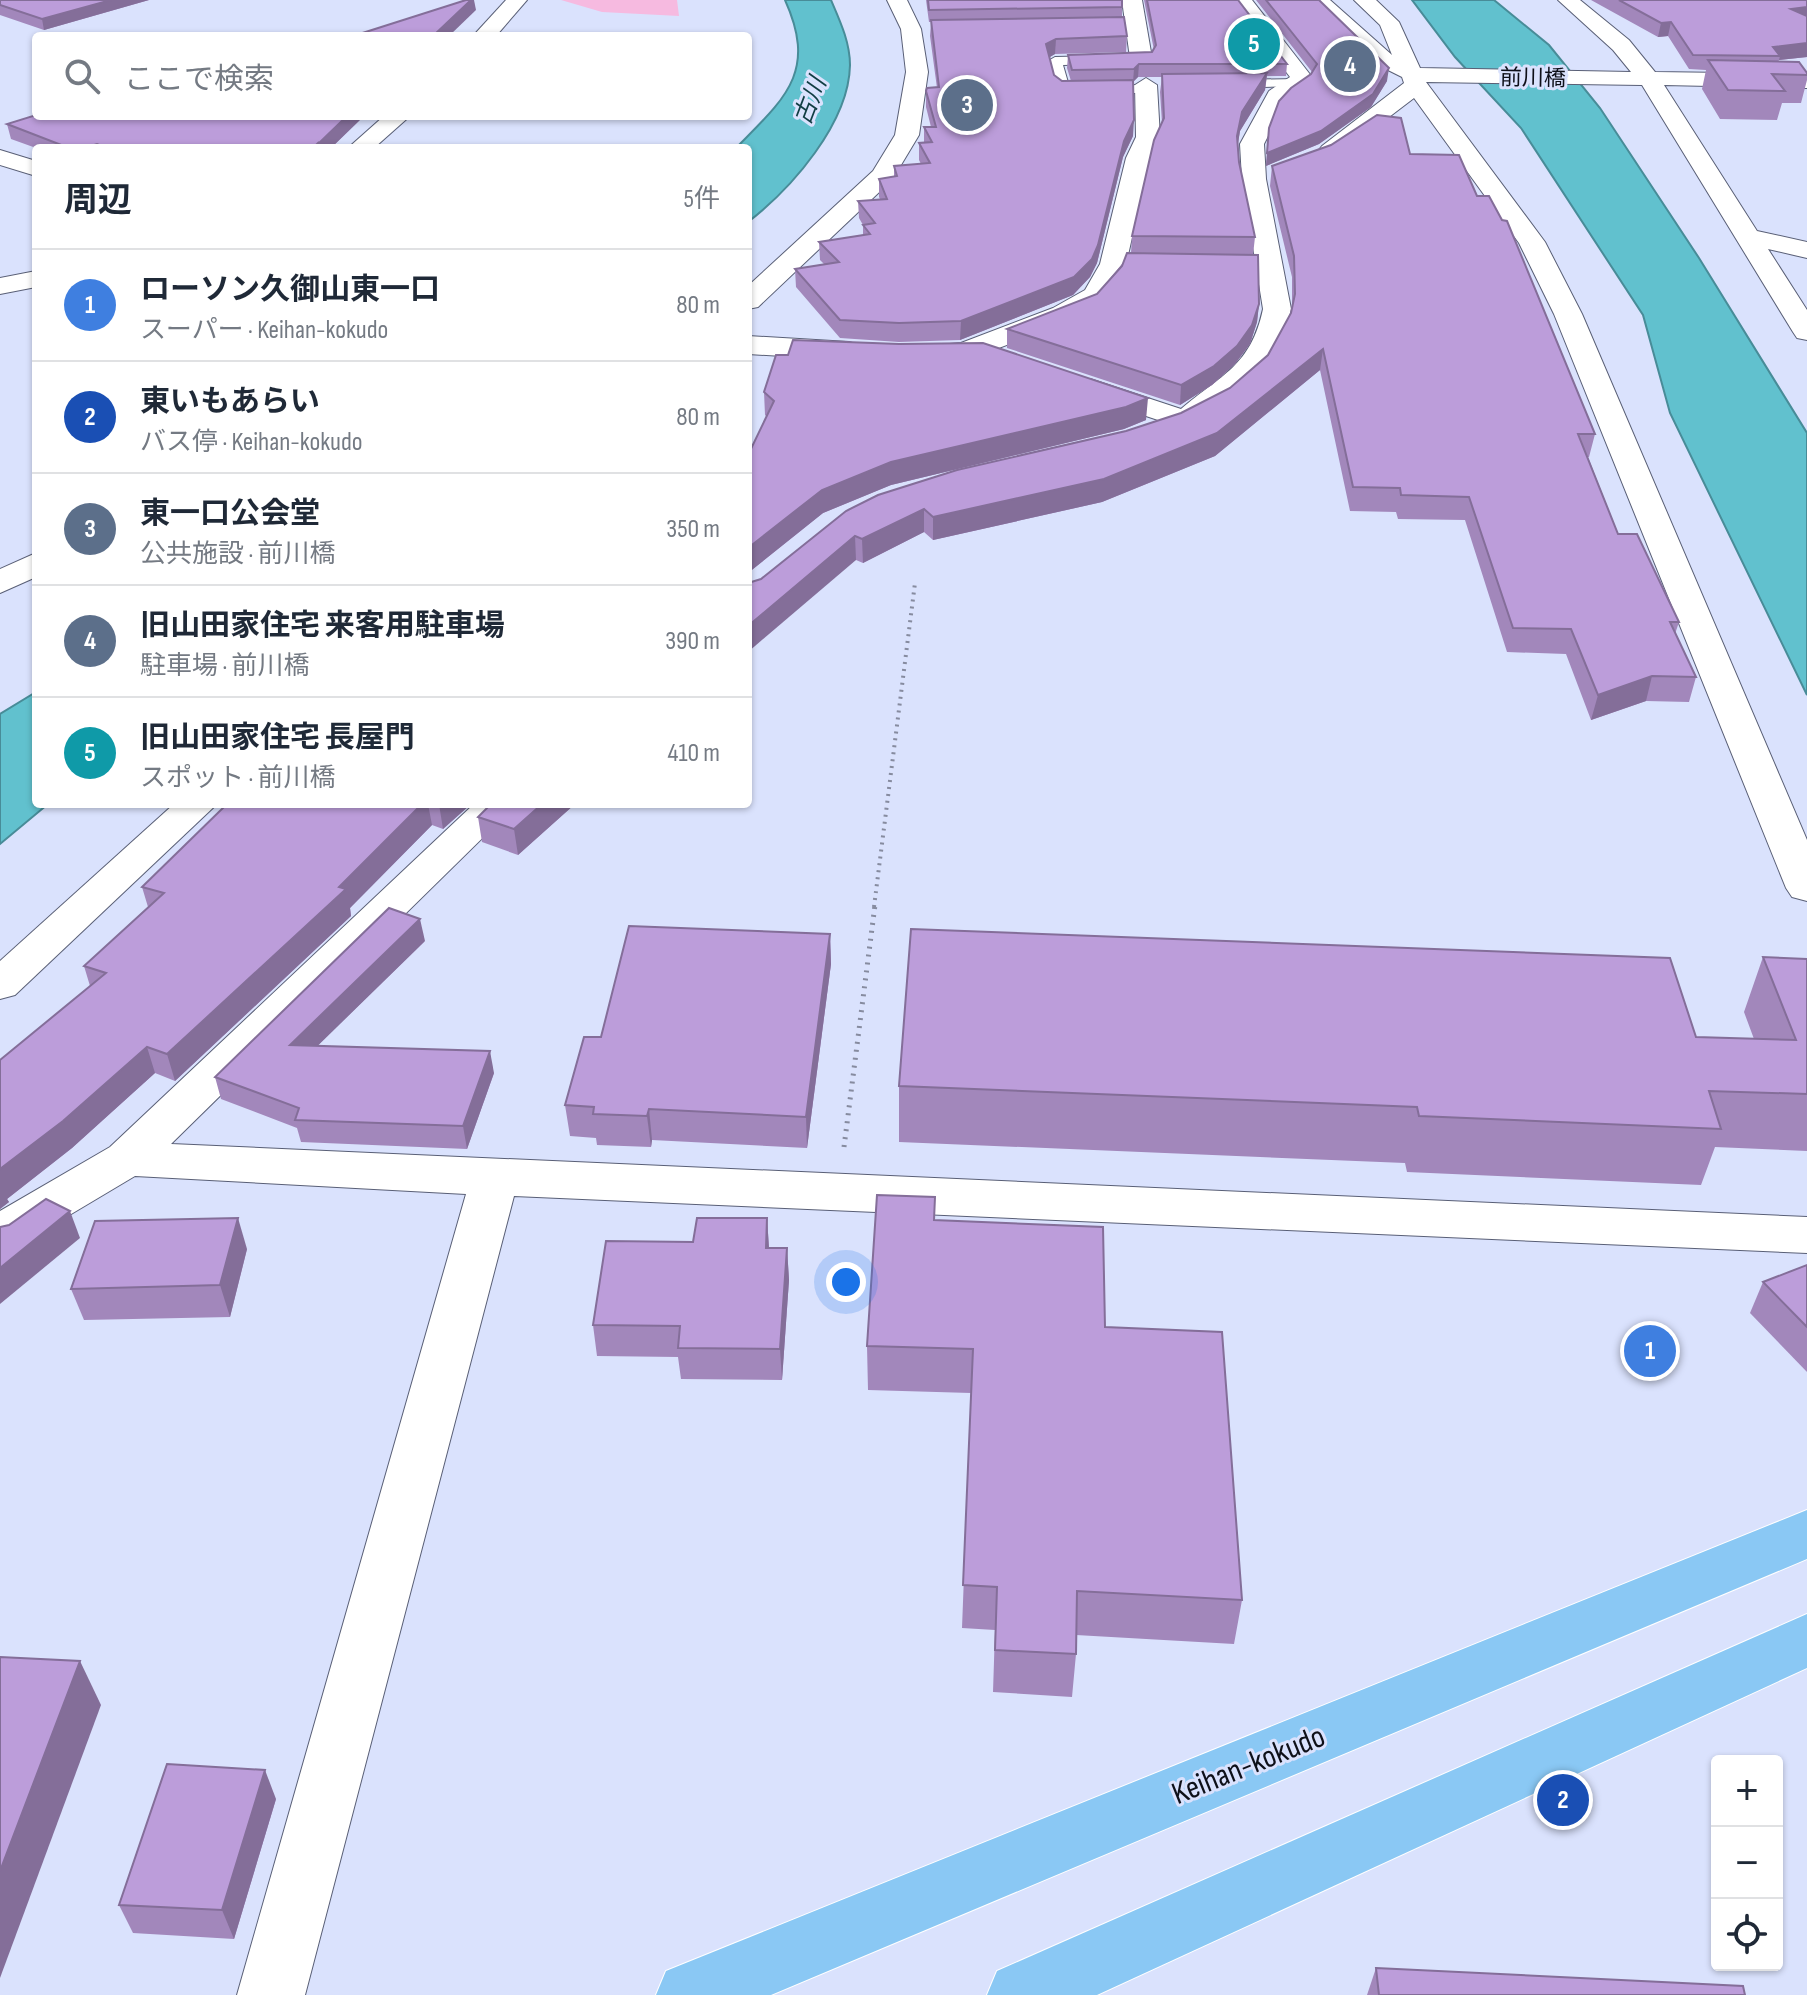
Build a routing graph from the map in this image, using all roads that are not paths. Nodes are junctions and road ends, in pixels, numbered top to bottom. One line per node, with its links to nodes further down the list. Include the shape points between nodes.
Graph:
1 (517, 0): 8 (street)
2 (897, 0): 26 (street, via 918,29 907,135 883,175)
3 (1132, 0): 11 (street, via 1136,8 1129,26)
4 (1241, 0): 13 (street, via 1301,77)
5 (1318, 0): 9 (street, via 1376,55)
6 (1364, 0): 9 (street, via 1389,22)
7 (1568, 0): 10 (street, via 1621,45)
8 (488, 32)
9 (1422, 78): 10 (street, 前川橋); 18 (street); 40 (street, via 1532,242 1562,302)
10 (1639, 78): 12 (street, 前川橋); 22 (street)
11 (1148, 79): 11 (lane, via 1055,61 1063,90); 29 (street, via 1148,137 1138,158 1121,264 1085,304)
12 (1807, 81)
13 (1298, 83): 14 (lane); 21 (street, via 1277,96 1260,124 1252,144)
14 (1207, 84)
15 (393, 120): 16 (street)
16 (365, 144)
17 (0, 157): 19 (street)
18 (1311, 164)
19 (32, 168)
20 (1283, 176): 21 (street)
21 (1254, 179): 34 (street, via 1262,265 1277,309 1265,347 1252,367)
22 (1750, 237): 23 (street); 27 (street)
23 (1807, 250)
24 (32, 280): 25 (street)
25 (0, 286)
26 (752, 297)
27 (1807, 332)
28 (752, 345): 30 (street)
29 (965, 351): 31 (street); 32 (street)
30 (869, 352)
31 (899, 354)
32 (1012, 363)
33 (1067, 380): 34 (street)
34 (1182, 419): 35 (street)
35 (1149, 434)
36 (32, 565): 37 (street)
37 (0, 583)
38 (193, 808): 41 (street)
39 (493, 808): 42 (street)
40 (1807, 888)
41 (0, 985)
42 (127, 1159): 43 (street); 45 (street)
43 (494, 1179): 44 (street); 48 (street)
44 (1807, 1235)
45 (0, 1237)
46 (1807, 1534): 49 (highway, Keihan-kokudo)
47 (1807, 1640): 50 (highway)
48 (271, 1995)
49 (690, 1995)
50 (1021, 1995)

